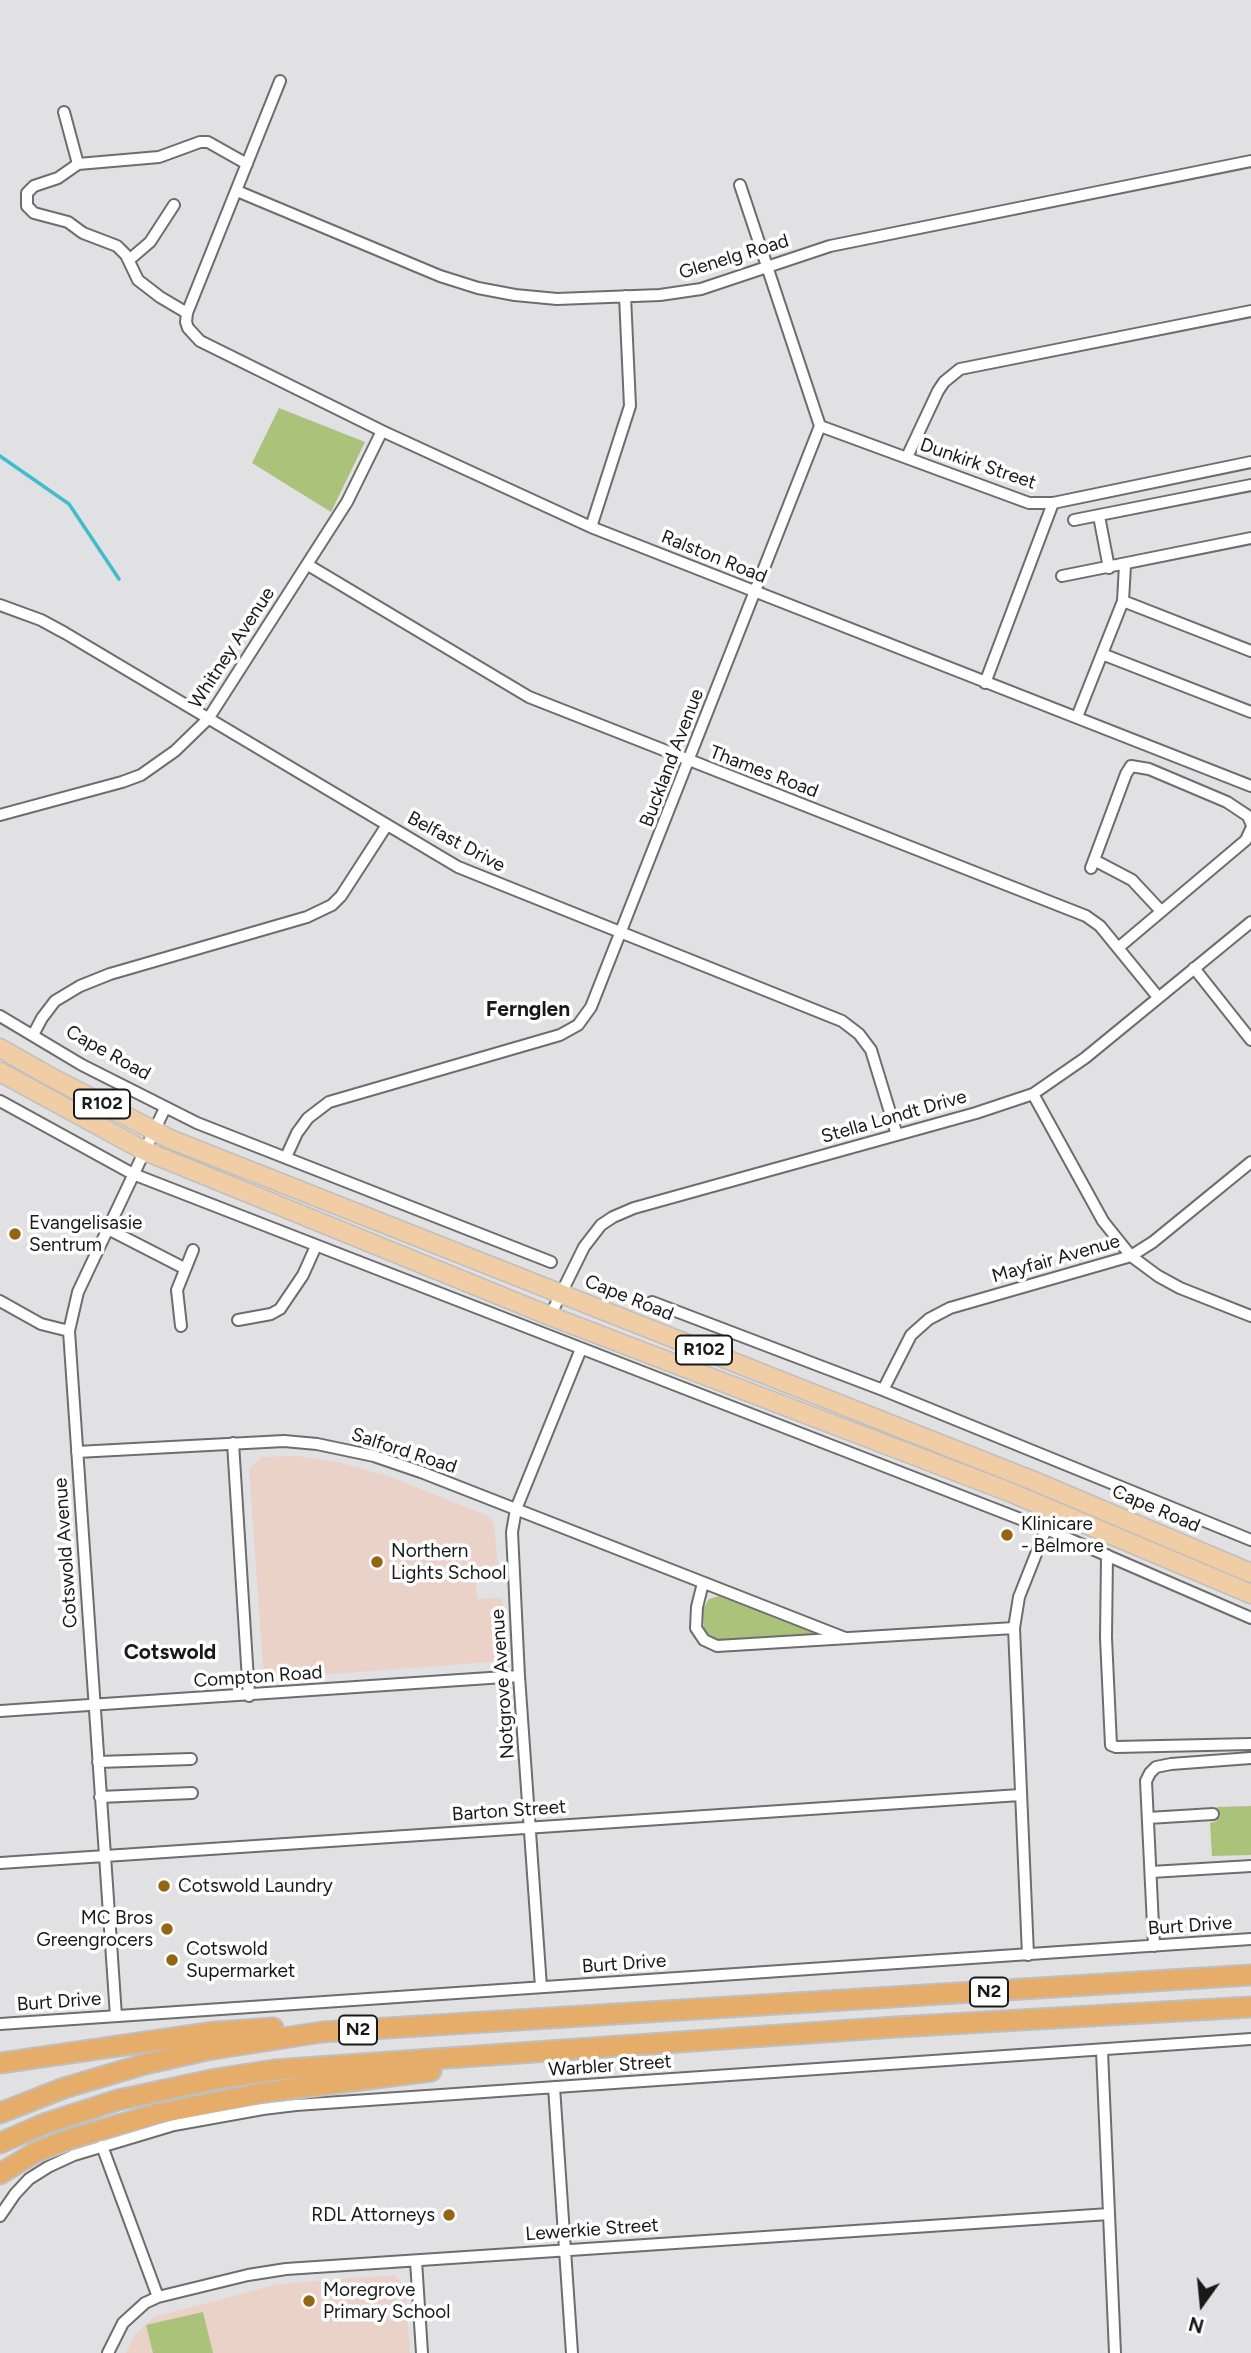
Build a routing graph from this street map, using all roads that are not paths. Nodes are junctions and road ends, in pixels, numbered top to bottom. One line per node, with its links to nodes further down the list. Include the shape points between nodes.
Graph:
1 (280, 81): 5 (street)
2 (64, 112): 4 (street)
3 (1251, 161): 10 (street, Glenelg Road, via 830,246)
4 (78, 164): 5 (street, via 159,157 208,142); 9 (street, Ralston Road, via 58,178 34,186 27,193 27,206 34,213 68,222 110,243)
5 (247, 164): 7 (street)
6 (740, 185): 10 (street)
7 (237, 191): 11 (street, Glenelg Road, via 478,288 557,299); 13 (street)
8 (174, 205): 9 (street, via 150,242)
9 (129, 260): 13 (street, Ralston Road, via 138,279)
10 (768, 268): 11 (street, Glenelg Road, via 701,289); 14 (street)
11 (625, 296): 22 (street, via 630,406)
12 (1251, 311): 16 (street, via 961,369 938,391)
13 (186, 317): 15 (street, Ralston Road, via 192,335 200,341)
14 (820, 426): 16 (street, Dunkirk Street); 28 (street, Buckland Avenue)
15 (382, 430): 22 (street, Ralston Road); 24 (street, Whitney Avenue, via 347,502)
16 (907, 457): 19 (street, Dunkirk Street, via 1021,502)
17 (1251, 462): 19 (street, Dunkirk Street)
18 (1251, 485): 20 (street)
19 (1053, 503): 33 (street)
20 (1099, 516): 21 (street); 26 (street)
21 (1074, 520)
22 (591, 527): 28 (street, Ralston Road)
23 (1251, 538): 25 (street)
24 (308, 565): 36 (street, Whitney Avenue); 37 (street, Thames Road, via 522,694)
25 (1125, 565): 26 (street); 29 (street)
26 (1109, 568): 27 (street)
27 (1062, 576)
28 (754, 592): 33 (street, Ralston Road); 37 (street, Buckland Avenue)
29 (1123, 601): 31 (street); 32 (street)
30 (0, 605): 36 (street, Belfast Drive, via 41,620)
31 (1251, 651)
32 (1102, 654): 34 (street); 35 (street)
33 (985, 683): 35 (street, Ralston Road)
34 (1251, 712)
35 (1077, 717): 38 (street, Ralston Road)
36 (208, 719): 39 (street, Whitney Avenue, via 141,775); 41 (street, Belfast Drive)
37 (690, 762): 45 (street, Buckland Avenue); 46 (street, Thames Road, via 1086,916)
38 (1251, 786)
39 (0, 815)
40 (1251, 823): 43 (street, via 1227,802 1131,766 1093,864 1132,880)
41 (387, 825): 45 (street, Belfast Drive, via 475,876); 50 (street, via 332,905 307,917 80,986 55,1001)
42 (1251, 830): 43 (street, via 1246,840)
43 (1161, 911): 46 (street)
44 (1251, 922): 47 (street, Stella Londt Drive)
45 (621, 933): 58 (street, Belfast Drive, via 851,1027 871,1050); 60 (street, Buckland Avenue, via 591,1007 570,1031 329,1102 308,1118)
46 (1118, 948): 48 (street, Thames Road)
47 (1194, 968): 48 (street, Stella Londt Drive); 51 (street)
48 (1158, 997): 54 (street, Stella Londt Drive)
49 (0, 1016): 50 (street, Cape Road)
50 (33, 1035): 56 (street, Cape Road)
51 (1251, 1040)
52 (0, 1048): 57 (main road, Cape Road / R102)
53 (0, 1072): 59 (main road, Cape Road / R102)
54 (1033, 1094): 58 (street, Stella Londt Drive); 66 (street, via 1103,1221)
55 (0, 1101): 62 (street)
56 (165, 1108): 57 (street, Cotswold Avenue); 60 (street, Cape Road)
57 (155, 1132): 59 (street, Cotswold Avenue); 69 (main road, Cape Road / R102)
58 (897, 1135): 69 (street, Stella Londt Drive, via 613,1217 584,1247)
59 (145, 1151): 62 (street, Cotswold Avenue); 72 (main road, Cape Road / R102)
60 (286, 1157): 67 (street, Cape Road)
61 (1251, 1163): 66 (street, Mayfair Avenue)
62 (133, 1174): 63 (street, Cotswold Avenue); 64 (street)
63 (108, 1229): 68 (street); 76 (street, Cotswold Avenue, via 78,1292)
64 (316, 1245): 74 (street, via 281,1309); 77 (street)
65 (193, 1250): 68 (street)
66 (1131, 1256): 73 (street, via 1180,1288); 78 (street, Mayfair Avenue, via 939,1313 911,1335)
67 (551, 1262)
68 (184, 1268): 75 (street, via 176,1294)
69 (560, 1294): 72 (street, Stella Londt Drive); 81 (main road, Cape Road / R102)
70 (0, 1301): 76 (street, via 41,1324)
71 (652, 1302): 78 (street, Cape Road)
72 (550, 1316): 83 (main road, Cape Road / R102)
73 (1251, 1316)
74 (238, 1320)
75 (181, 1326)
76 (69, 1331): 80 (street, Cotswold Avenue)
77 (581, 1349): 82 (street, Notgrove Avenue); 84 (street)
78 (883, 1390): 85 (street, Cape Road)
79 (233, 1443): 80 (street, Salford Road); 82 (street, Salford Road, via 284,1441 374,1455); 94 (street)
80 (77, 1452): 95 (street, Cotswold Avenue)
81 (1061, 1492): 83 (main road); 87 (main road, Cape Road / R102)
82 (516, 1509): 88 (street, Salford Road); 93 (street, Notgrove Avenue, via 512,1531)
83 (1054, 1510): 89 (main road, Cape Road / R102)
84 (1046, 1529): 86 (street); 91 (street, via 1018,1597)
85 (1251, 1541)
86 (1107, 1555): 90 (street); 97 (street, via 1111,1745)
87 (1251, 1573)
88 (703, 1583): 92 (street, Salford Road); 92 (street, Salford Road, via 696,1628 710,1644)
89 (1251, 1594)
90 (1251, 1618)
91 (1014, 1628): 92 (street, Salford Road); 102 (street)
92 (845, 1638)
93 (519, 1676): 94 (street, Compton Road); 106 (street, Notgrove Avenue)
94 (249, 1696): 95 (street, Compton Road)
95 (94, 1705): 96 (street, Compton Road); 100 (street, Cotswold Avenue)
96 (0, 1711)
97 (1251, 1744)
98 (1251, 1758): 105 (street, via 1156,1767 1146,1781)
99 (191, 1759): 100 (street)
100 (98, 1762): 103 (street, Cotswold Avenue)
101 (192, 1793): 103 (street)
102 (1020, 1795): 106 (street, Barton Street); 113 (street)
103 (100, 1797): 107 (street, Cotswold Avenue)
104 (1213, 1814): 105 (street)
105 (1148, 1818): 110 (street)
106 (531, 1827): 107 (street, Barton Street); 115 (street, Notgrove Avenue)
107 (104, 1856): 108 (street, Barton Street); 117 (street, Cotswold Avenue)
108 (0, 1863)
109 (1251, 1867): 110 (street)
110 (1151, 1872): 112 (street)
111 (1251, 1939): 112 (street, Burt Drive)
112 (1154, 1946): 113 (street, Burt Drive)
113 (1028, 1955): 115 (street, Burt Drive)
114 (1251, 1975): 119 (highway, N2)
115 (541, 1987): 117 (street, Burt Drive)
116 (1251, 2007): 121 (highway, N2)
117 (116, 2016): 118 (street, Burt Drive)
118 (0, 2024)
119 (322, 2032): 123 (highway, via 305,2026 215,2032); 125 (highway, N2, via 145,2064)
120 (1251, 2039): 122 (street, Warbler Street)
121 (606, 2048): 126 (highway, N2, via 235,2076 118,2100); 128 (highway, via 209,2102 70,2139 18,2161)
122 (1102, 2051): 124 (street, Warbler Street); 129 (street)
123 (0, 2063)
124 (554, 2087): 127 (street, Warbler Street, via 285,2106 187,2123); 131 (street)
125 (0, 2113)
126 (0, 2143)
127 (102, 2146): 130 (street, Warbler Street, via 37,2174); 133 (street)
128 (0, 2174)
129 (1109, 2214): 131 (street, Lewerkie Street); 137 (street)
130 (0, 2216)
131 (564, 2249): 132 (street, Lewerkie Street); 136 (street)
132 (416, 2261): 133 (street, Lewerkie Street, via 276,2270); 135 (street)
133 (158, 2297): 134 (street, Lewerkie Street, via 129,2315)
134 (108, 2353)
135 (422, 2353)
136 (572, 2353)
137 (1115, 2353)

